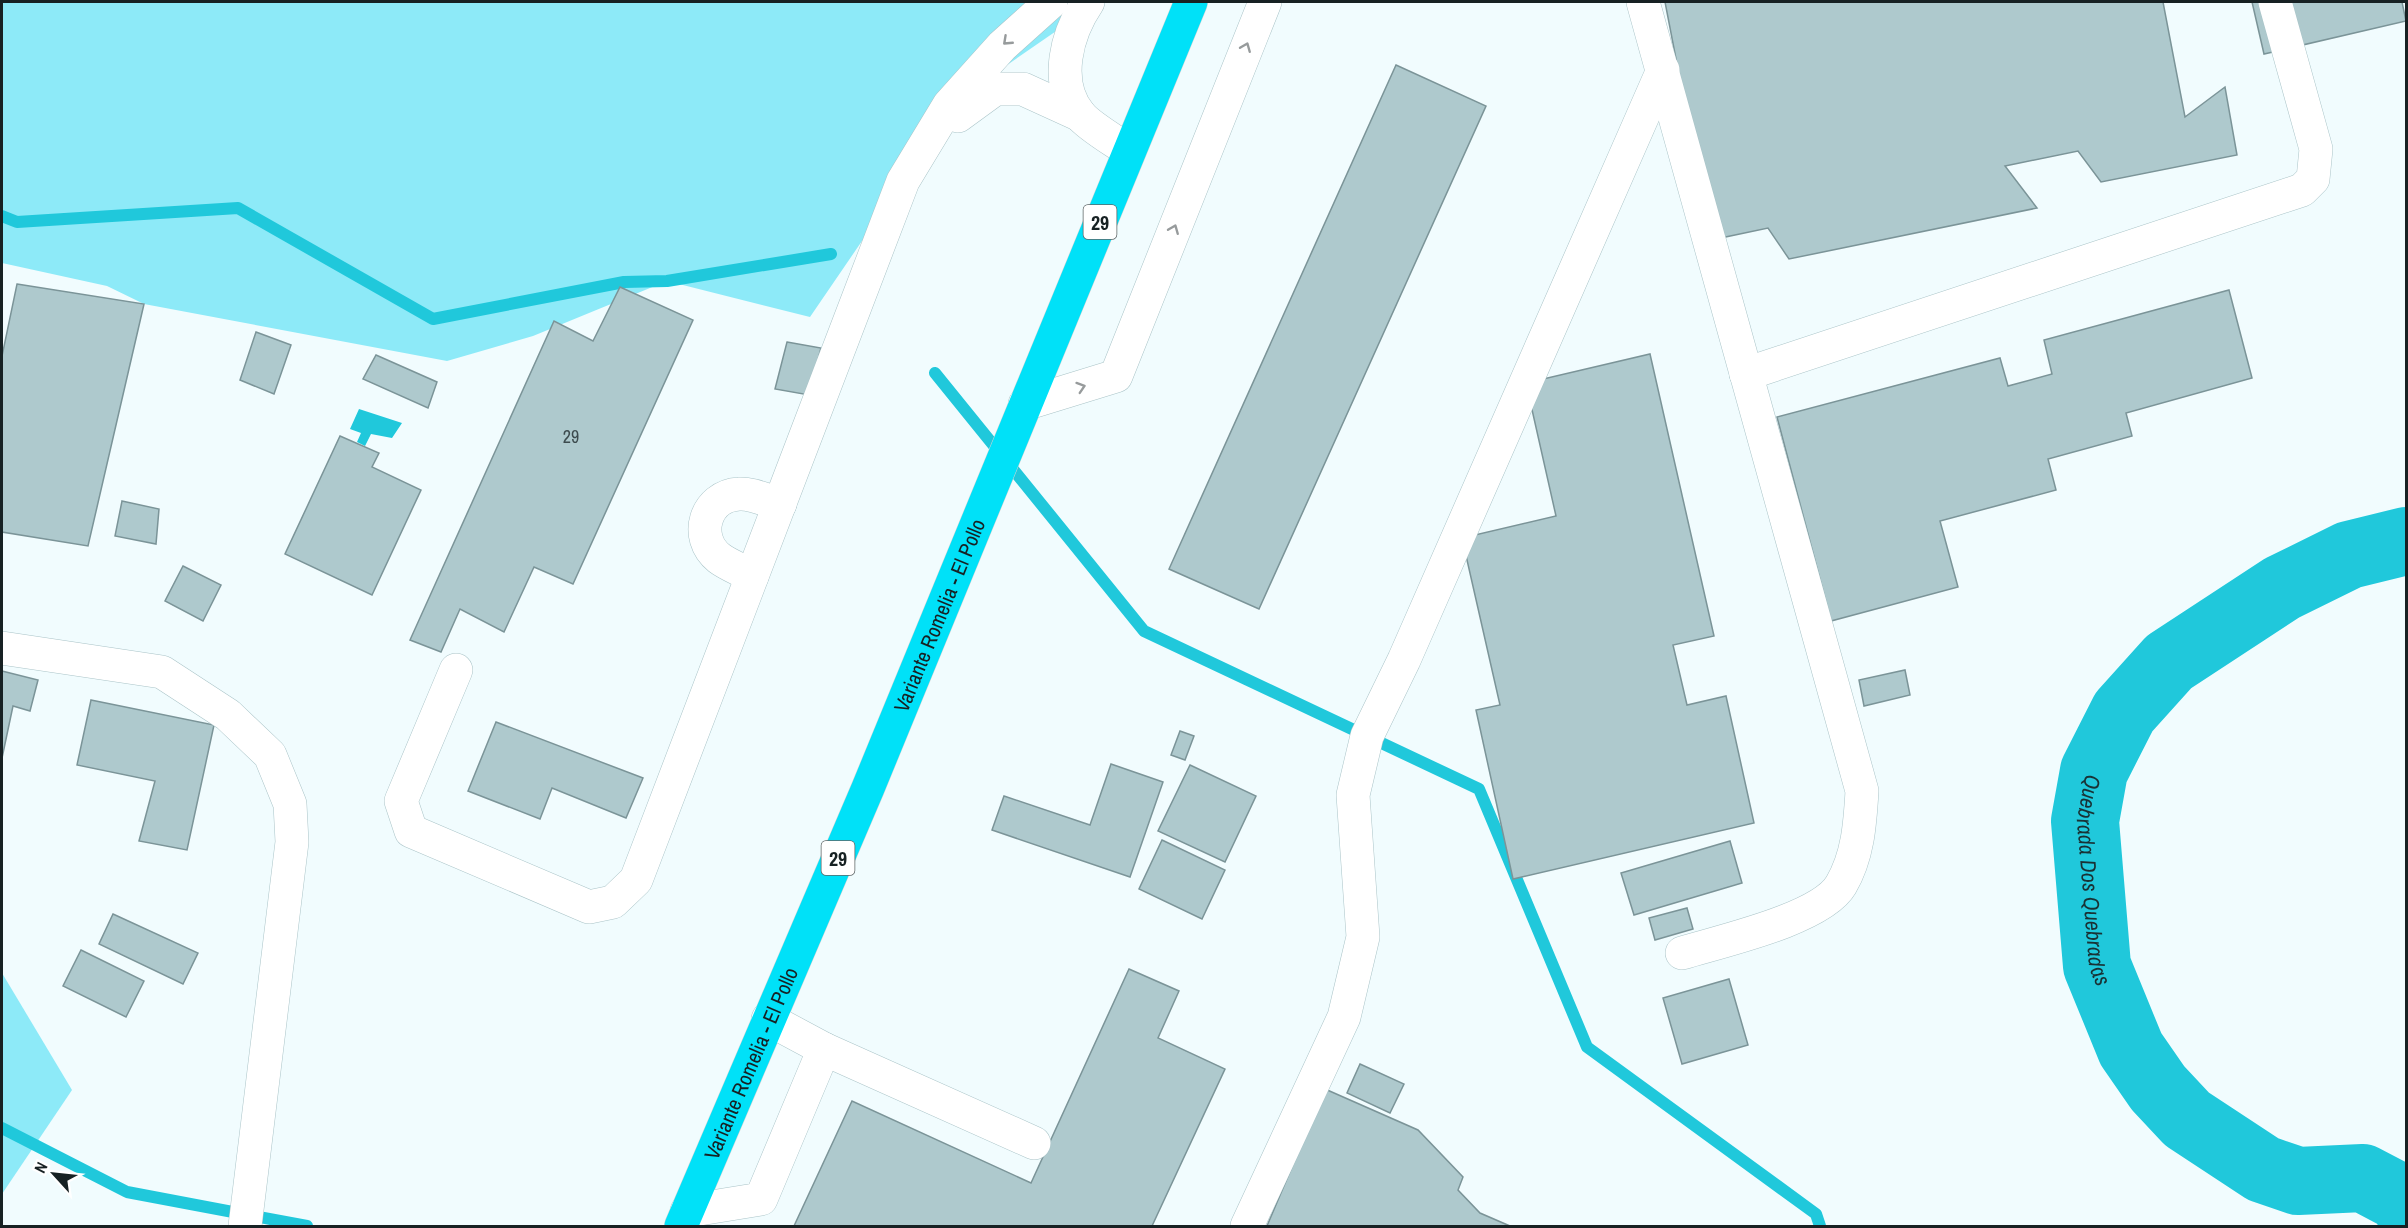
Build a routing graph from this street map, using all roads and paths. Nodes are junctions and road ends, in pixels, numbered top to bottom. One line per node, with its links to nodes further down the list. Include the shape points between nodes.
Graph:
1 (1051, 2): 10 (street, one-way to 10, via 1002,46 950,105)
2 (1088, 2): 8 (street, via 1078,16 1065,54 1067,87)
3 (1191, 2): 9 (highway, Variante Romelia - El Pollo / 29)
4 (1265, 2): 12 (street, one-way to 4, via 1116,376)
5 (1643, 2): 7 (street)
6 (2275, 2): 11 (street, via 2316,149 2313,179 2302,190)
7 (1663, 70): 11 (street); 23 (street, via 1367,736 1353,795 1363,937 1344,1017)
8 (1080, 115): 9 (street); 10 (street, via 1023,88 995,89 961,112)
9 (1129, 151): 12 (highway, Variante Romelia - El Pollo / 29)
10 (903, 181): 13 (street)
11 (1746, 374): 17 (street, via 1862,791 1860,826 1853,859 1840,887 1807,913)
12 (1025, 405): 18 (highway, Variante Romelia - El Pollo / 29, via 868,788)
13 (780, 504): 14 (street); 14 (street, via 741,494 723,497 709,510 704,526 706,542 719,558)
14 (752, 576): 16 (street, via 636,880 613,902 589,907 411,831 401,801)
15 (2, 648): 22 (street, via 162,672 228,715 270,755 290,804 292,842)
16 (456, 670)
17 (1682, 953)
18 (768, 1019): 19 (street); 21 (highway, Variante Romelia - El Pollo / 29)
19 (824, 1049): 20 (street); 21 (street, via 761,1199)
20 (1034, 1143)
21 (684, 1219)
22 (245, 1227)
23 (1247, 1227)

